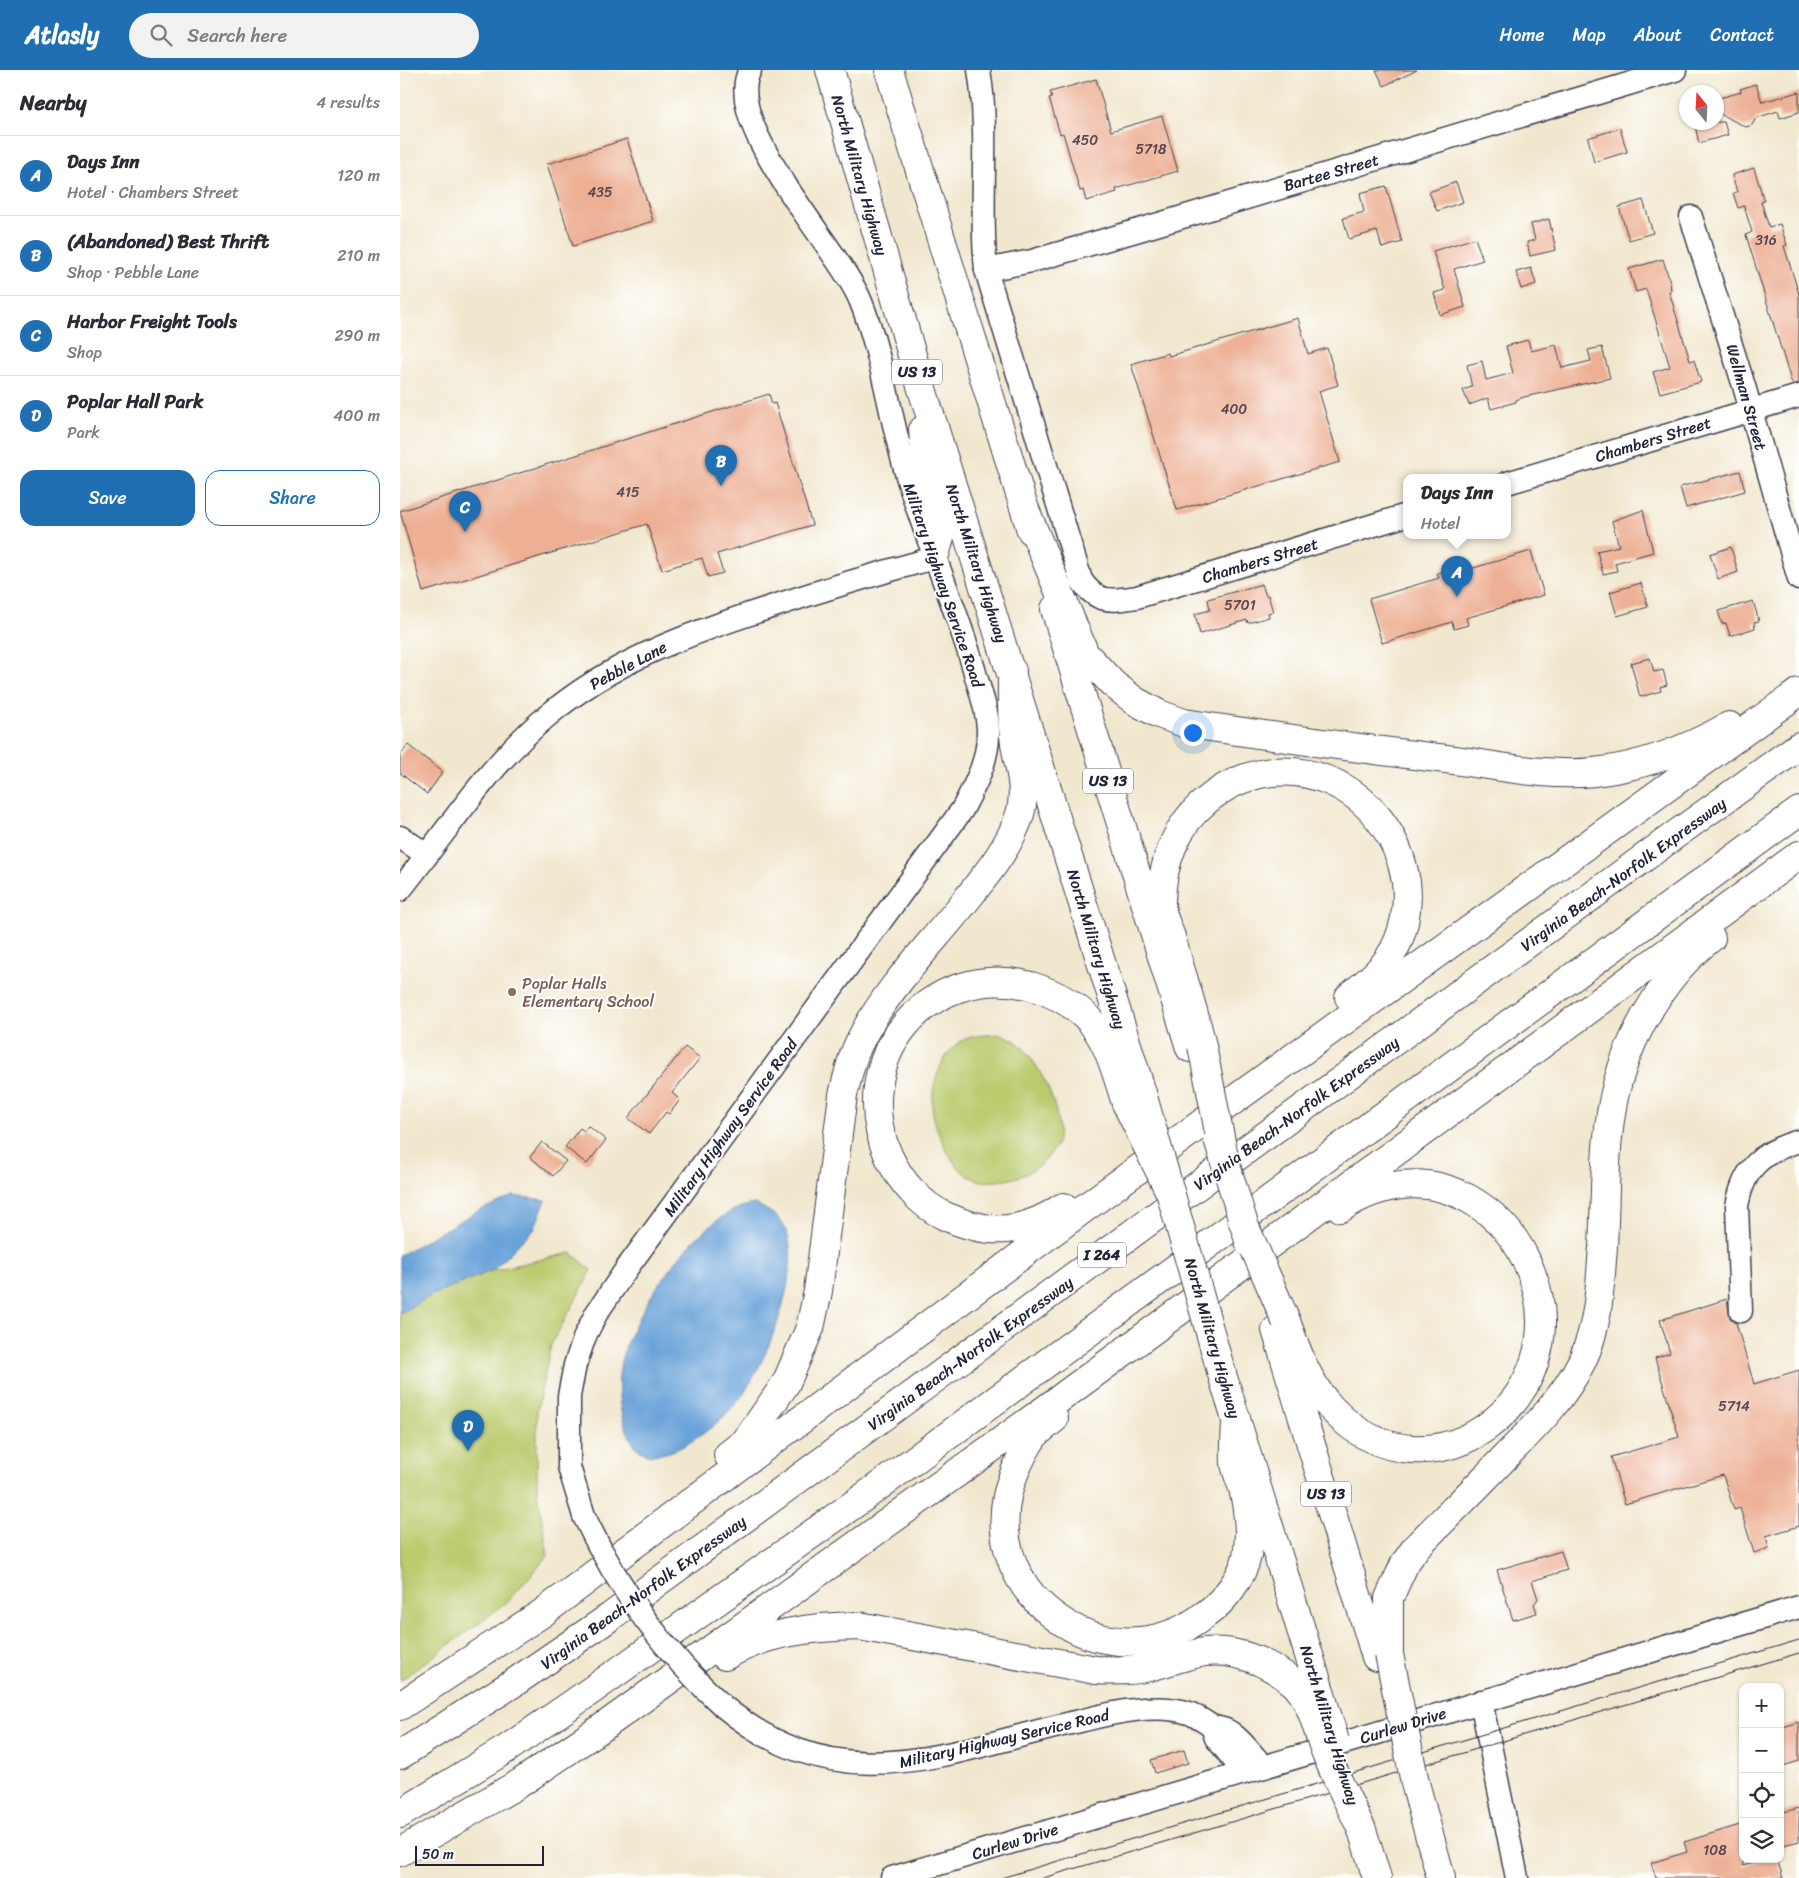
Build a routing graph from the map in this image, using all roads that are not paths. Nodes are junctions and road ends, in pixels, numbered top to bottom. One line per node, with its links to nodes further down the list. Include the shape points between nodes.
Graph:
1 (750, 70): 15 (street, Military Highway Service Road, via 745,84 748,109 767,156 847,274 861,302 906,474)
2 (830, 70): 9 (main road, North Military Highway / US 13)
3 (889, 70): 13 (main road, US 13)
4 (979, 70): 8 (street, via 984,121 982,231)
5 (1675, 70): 6 (street, Bartee Street)
6 (1649, 74): 8 (street, Bartee Street, via 1130,233 1032,261)
7 (1691, 217): 11 (street, Wellman Street)
8 (986, 270): 14 (street, Chambers Street, via 1081,580 1100,598 1112,601 1137,597)
9 (918, 376): 15 (main road, via 928,486 940,538); 17 (main road, North Military Highway / US 13)
10 (1799, 396): 11 (street, Chambers Street)
11 (1751, 410): 12 (street, Chambers Street); 16 (street, Wellman Street)
12 (1511, 482)
13 (1024, 507): 18 (main road, via 1085,654 1113,684 1135,701 1184,723 1552,772 1593,772 1632,765 1695,743 1728,726); 27 (main road, US 13)
14 (1403, 516)
15 (934, 558): 23 (street, Pebble Lane, via 699,630 610,672 576,693 511,750); 45 (street, Military Highway Service Road, bridge, via 962,627 987,717 985,759 977,782 962,810 596,1314 575,1365 569,1396 569,1467 584,1516 601,1553 645,1620 701,1686 724,1707 757,1732 790,1748 818,1758 871,1764 923,1760 1106,1714 1172,1710 1188,1713 1212,1726 1228,1730)
16 (1799, 579)
17 (1012, 671): 29 (main road, North Military Highway / US 13); 37 (main road, via 1014,736 1024,793 1020,815 994,866 893,990 861,1037 843,1095 818,1291 810,1328 798,1359 786,1383 746,1441 712,1469)
18 (1799, 675)
19 (1799, 692): 28 (main road)
20 (1799, 746): 44 (main road, Virginia Beach-Norfolk Expressway / I 264, via 610,1617)
21 (1799, 811): 46 (main road, via 848,1509 508,1748)
22 (400, 837): 23 (street)
23 (427, 855): 26 (street, Pebble Lane)
24 (1799, 855): 32 (main road)
25 (1799, 859): 39 (main road, via 1740,915 1697,948 1654,1002 1634,1040 1618,1081 1612,1112 1599,1301 1582,1361 1545,1416 1416,1546 1405,1562 1389,1598)
26 (400, 890)
27 (1197, 1050): 28 (main road, via 1160,903 1165,866 1172,844 1184,824 1213,794 1240,780 1265,774 1291,772 1312,776 1352,792 1381,819 1403,865 1407,891 1401,934 1389,958 1369,981); 34 (main road, bridge, via 1242,1220)
28 (1252, 1087): 30 (main road)
29 (1134, 1098): 30 (main road, via 1106,1044 1079,1010 1044,990 1022,984 992,982 970,984 950,991 930,1001 914,1015 898,1034 883,1062 876,1106 883,1144 908,1186 942,1215 985,1229 1024,1227 1046,1218); 36 (main road, North Military Highway, bridge, via 1170,1190)
30 (1183, 1138): 37 (main road, via 848,1383)
31 (1799, 1140): 33 (street, via 1777,1147 1760,1158 1740,1189 1736,1206)
32 (1219, 1281): 34 (main road, via 1359,1197 1383,1188 1425,1184 1441,1187 1481,1206 1499,1220 1517,1242 1536,1284 1541,1329 1532,1370 1507,1411 1476,1435 1460,1442 1418,1449 1371,1438 1348,1424 1332,1409); 35 (main road)
33 (1741, 1311)
34 (1281, 1325): 39 (main road, US 13)
35 (1133, 1345): 36 (main road, via 1034,1436 1012,1480 1004,1518 1011,1560 1033,1598 1052,1616 1092,1637 1137,1642 1176,1632 1214,1608 1229,1591 1247,1556 1247,1510 1235,1464); 43 (main road)
36 (1236, 1417): 40 (main road, North Military Highway)
37 (634, 1546): 42 (main road, via 541,1614)
38 (1799, 1607): 41 (street, Curlew Drive)
39 (1383, 1656): 50 (main road, bridge)
40 (1305, 1681): 43 (main road, via 1254,1658 1235,1655 1205,1652 1147,1668 1096,1670 889,1630 859,1626 827,1627 754,1642); 49 (main road, bridge, via 1300,1688 1366,1841)
41 (1481, 1701): 45 (street, Curlew Drive); 51 (street)
42 (400, 1706)
43 (603, 1727): 47 (main road, via 520,1783)
44 (400, 1755)
45 (1254, 1770): 48 (street, Curlew Drive)
46 (400, 1814)
47 (400, 1852)
48 (892, 1878)
49 (1377, 1878)
50 (1441, 1878)
51 (1517, 1878)

